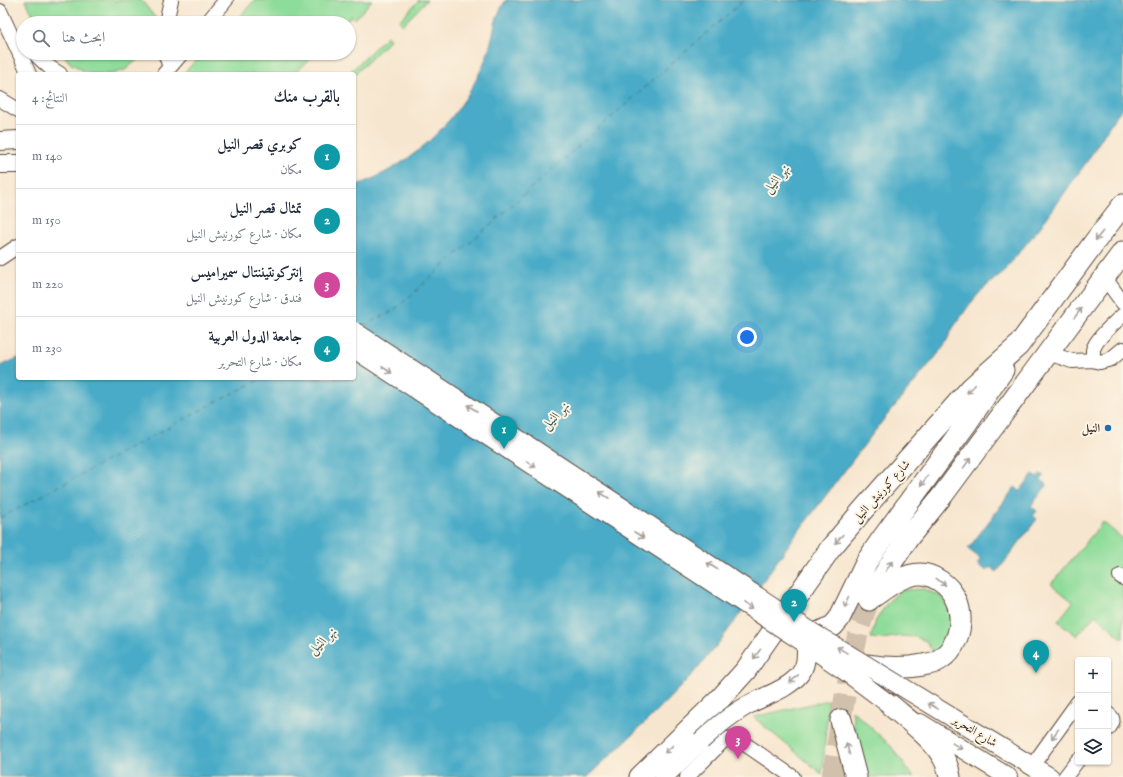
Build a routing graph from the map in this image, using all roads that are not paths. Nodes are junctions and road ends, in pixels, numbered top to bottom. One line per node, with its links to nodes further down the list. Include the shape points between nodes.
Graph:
1 (171, 0): 4 (street)
2 (226, 0): 5 (street)
3 (0, 11): 6 (street); 7 (street)
4 (168, 16)
5 (213, 16)
6 (16, 30)
7 (16, 46)
8 (23, 60): 12 (street)
9 (42, 60): 13 (street)
10 (165, 60): 14 (street)
11 (176, 60): 14 (street)
12 (28, 72)
13 (57, 72)
14 (165, 72)
15 (0, 99): 16 (street)
16 (16, 109)
17 (16, 140): 18 (main road)
18 (0, 141)
19 (0, 164): 20 (main road)
20 (16, 164)
21 (1123, 205): 28 (highway, شارع كورنيش النيل, one-way to 28)
22 (16, 247): 24 (street)
23 (1123, 252): 25 (highway)
24 (0, 258)
25 (1104, 277): 26 (street); 31 (highway, one-way to 25)
26 (1123, 304)
27 (1123, 315): 34 (street, via 1100,338 1093,349)
28 (1036, 322): 30 (highway, شارع كورنيش النيل); 31 (highway)
29 (356, 332): 35 (main road, one-way to 29, bridge)
30 (1018, 346): 35 (highway, one-way to 35, via 966,424 878,544 867,561 839,620); 44 (highway, شارع كورنيش النيل, one-way to 44, via 972,387 834,544 741,675)
31 (1053, 346): 34 (street, via 1072,361); 36 (highway, via 908,538 869,600 908,576 932,576 945,584 955,597 960,611 960,627 956,641 946,654 934,663 901,668)
32 (356, 349): 35 (main road, one-way to 35, bridge)
33 (1123, 349): 34 (street, via 1111,360)
34 (1094, 360)
35 (810, 639): 36 (main road, شارع التحرير, one-way to 35, bridge); 37 (main road, شارع التحرير, bridge); 45 (main road, one-way to 45, bridge, via 806,662 801,673 791,683 726,719)
36 (868, 666): 43 (main road, شارع التحرير, one-way to 36, bridge)
37 (889, 704): 49 (highway, via 937,748 946,761); 50 (main road, شارع التحرير, one-way to 50)
38 (1111, 716): 41 (street)
39 (1074, 718): 43 (street, one-way to 43)
40 (841, 720): 48 (highway, one-way to 40)
41 (1111, 726)
42 (1075, 764): 52 (street)
43 (1032, 766): 51 (main road, شارع التحرير)
44 (640, 777)
45 (664, 777)
46 (687, 777): 47 (street, via 726,738 739,740)
47 (793, 777)
48 (856, 777)
49 (950, 777)
50 (1008, 777)
51 (1050, 777)
52 (1065, 777)

